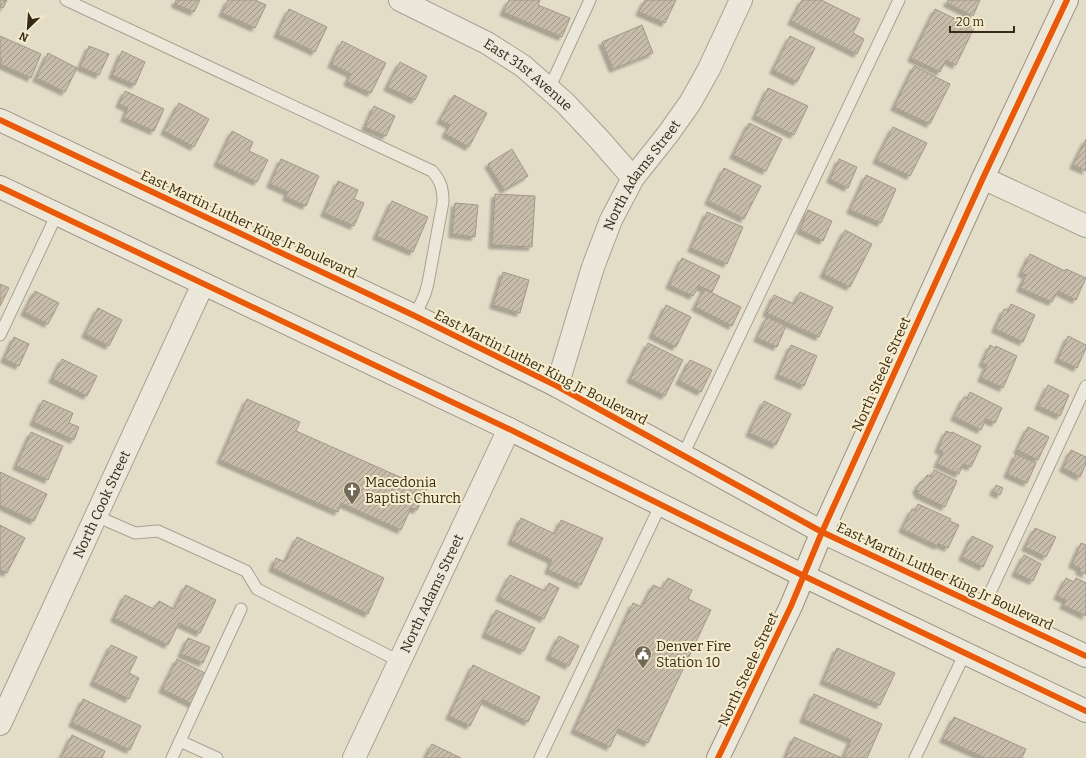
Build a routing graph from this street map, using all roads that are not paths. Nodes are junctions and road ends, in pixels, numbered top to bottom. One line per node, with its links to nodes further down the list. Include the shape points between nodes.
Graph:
1 (66, 0): 16 (lane, via 432,171 443,189 443,202 426,294)
2 (400, 0): 7 (street, East 31st Avenue)
3 (590, 0): 8 (lane)
4 (741, 0): 10 (street, North Adams Street, via 710,69 690,103)
5 (899, 0): 21 (lane)
6 (1067, 0): 11 (street, North Steele Street)
7 (435, 8): 8 (street, East 31st Avenue, via 523,66)
8 (549, 89): 10 (street, East 31st Avenue, via 565,103)
9 (0, 120): 16 (street, East Martin Luther King Jr Boulevard)
10 (633, 178): 18 (street, North Adams Street, via 611,220 593,267)
11 (983, 178): 14 (street); 24 (street, North Steele Street)
12 (0, 186): 13 (street)
13 (57, 214): 15 (street); 17 (lane)
14 (1086, 226)
15 (203, 284): 20 (street); 23 (street, North Cook Street)
16 (415, 316): 18 (street, East Martin Luther King Jr Boulevard)
17 (0, 335)
18 (556, 386): 21 (street, East Martin Luther King Jr Boulevard)
19 (1086, 386): 26 (lane)
20 (509, 428): 22 (street); 30 (street, North Adams Street)
21 (683, 455): 24 (street, East Martin Luther King Jr Boulevard)
22 (661, 504): 25 (street); 37 (lane)
23 (96, 516): 30 (lane, via 135,533 158,531 246,571 257,589); 32 (street, North Cook Street)
24 (822, 532): 25 (street, North Steele Street); 26 (street, East Martin Luther King Jr Boulevard)
25 (804, 576): 28 (street); 38 (street, North Steele Street)
26 (983, 608): 29 (street, East Martin Luther King Jr Boulevard)
27 (241, 609): 33 (lane)
28 (965, 653): 31 (street); 39 (lane)
29 (1086, 656)
30 (399, 661): 36 (street, North Adams Street)
31 (1086, 711)
32 (0, 724)
33 (180, 741): 34 (lane); 35 (lane)
34 (172, 758)
35 (217, 758)
36 (354, 758)
37 (540, 758)
38 (718, 758)
39 (915, 758)

